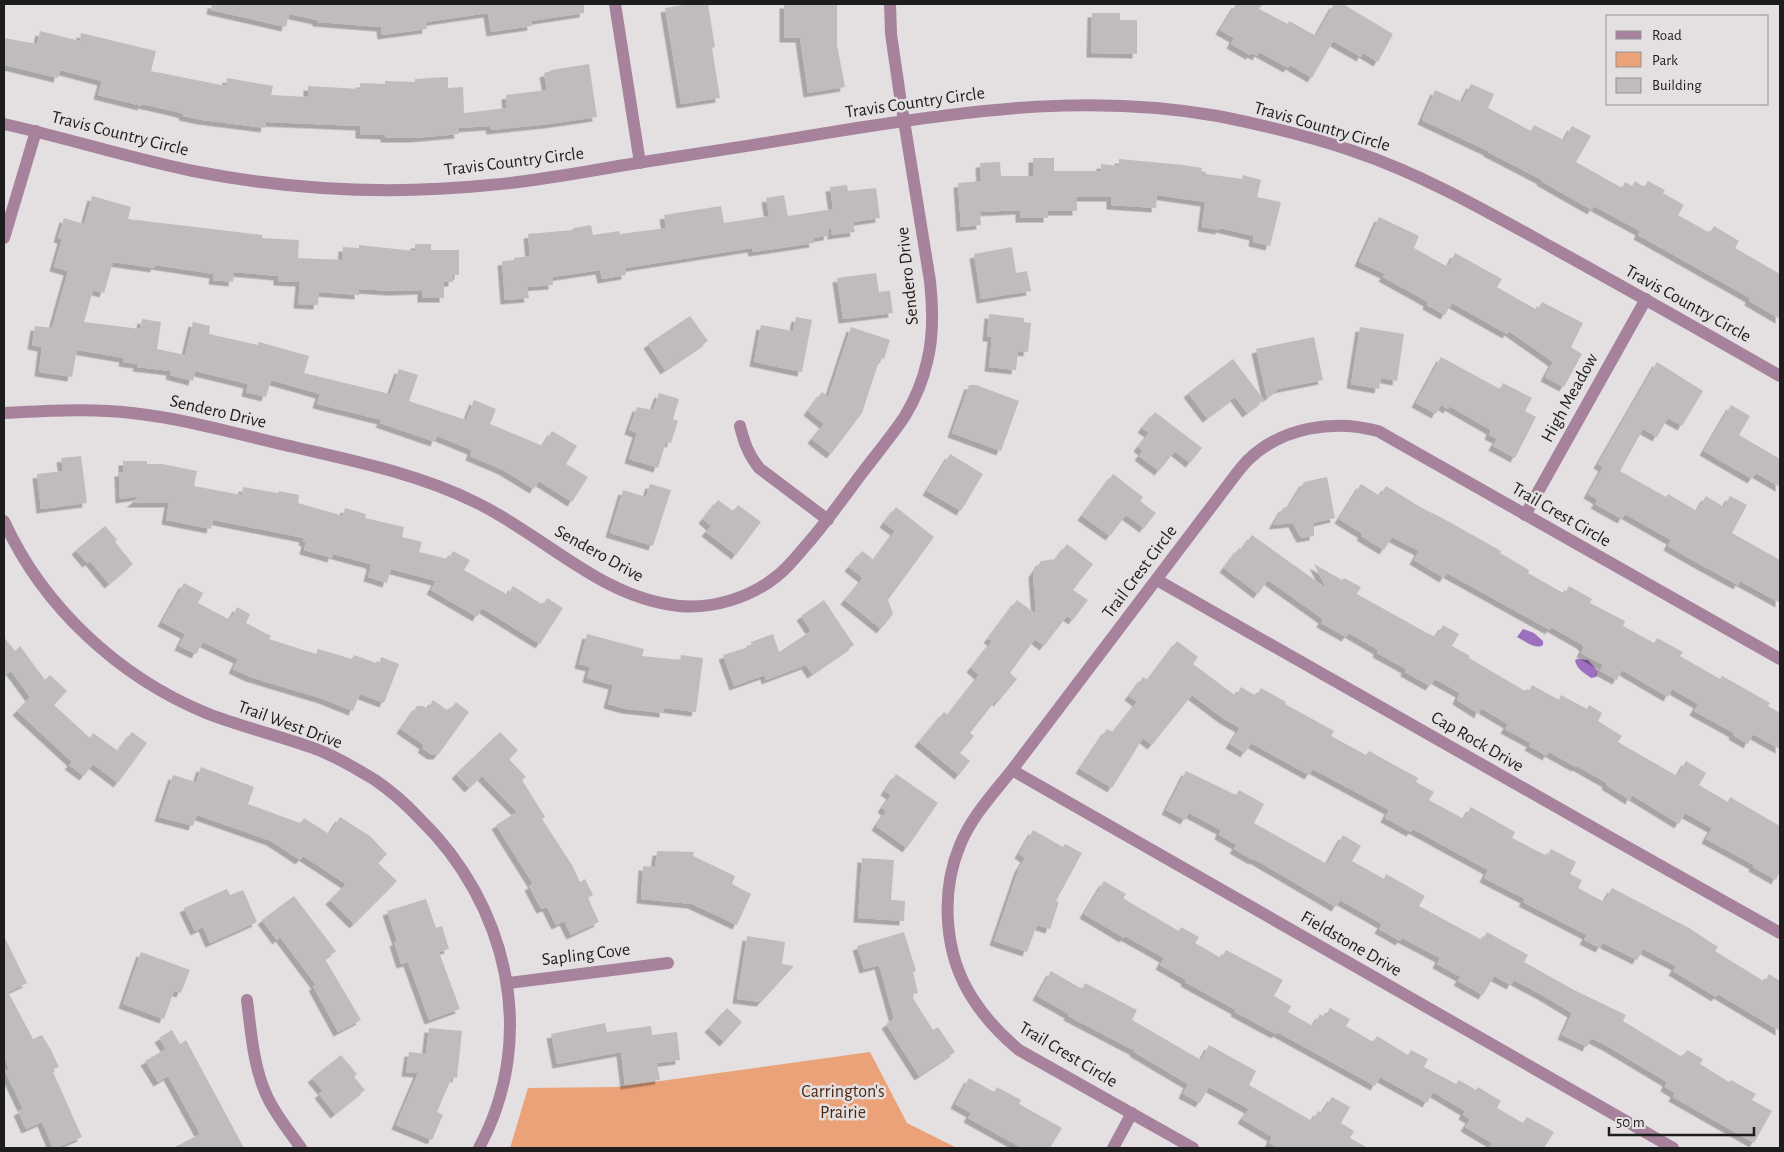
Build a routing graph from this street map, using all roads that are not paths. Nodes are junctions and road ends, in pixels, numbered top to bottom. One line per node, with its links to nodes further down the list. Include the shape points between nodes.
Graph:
1 (615, 4): 6 (street)
2 (890, 4): 3 (street, Sendero Drive, via 891,34)
3 (904, 120): 6 (street, Travis Country Circle); 8 (street, Travis Country Circle, via 986,109 1093,105 1205,114 1263,126 1353,151 1448,190); 13 (street, Sendero Drive, via 930,280 932,336 927,363 906,415)
4 (4, 124): 5 (street, Travis Country Circle)
5 (36, 131): 6 (street, Travis Country Circle, via 142,160 226,177 348,189 440,189 491,185); 7 (street)
6 (640, 163)
7 (4, 238)
8 (1646, 299): 9 (street, Travis Country Circle); 12 (street, High Meadow)
9 (1780, 376)
10 (4, 413): 13 (street, Sendero Drive, via 83,410 133,413 196,424 387,469 460,495 490,510 622,591 680,606 715,604 759,588 778,575)
11 (740, 426): 13 (street, via 750,457 759,468)
12 (1524, 515): 15 (street, Trail Crest Circle, via 1378,431 1360,426 1321,426 1282,437 1248,460); 16 (street, Trail Crest Circle)
13 (828, 520)
14 (4, 521): 20 (street, Trail West Drive, via 25,562 47,592 71,620 130,671 205,712 318,749 377,782 404,802 444,843 465,871 497,938)
15 (1157, 580): 17 (street, Trail Crest Circle); 18 (street, Cap Rock Drive)
16 (1780, 659)
17 (1012, 770): 22 (street, Trail Crest Circle, via 969,825 953,864 948,902 951,944 956,962 972,999 1006,1039 1019,1050); 27 (street, Fieldstone Drive)
18 (1780, 933)
19 (668, 963): 20 (street, Sapling Cove)
20 (508, 983): 24 (street, Trail West Drive, via 510,1024 507,1062 494,1113)
21 (247, 1000): 23 (street, via 255,1060 266,1094)
22 (1132, 1113): 25 (street); 26 (street, Trail Crest Circle)
23 (302, 1148)
24 (479, 1148)
25 (1113, 1148)
26 (1193, 1148)
27 (1673, 1148)

